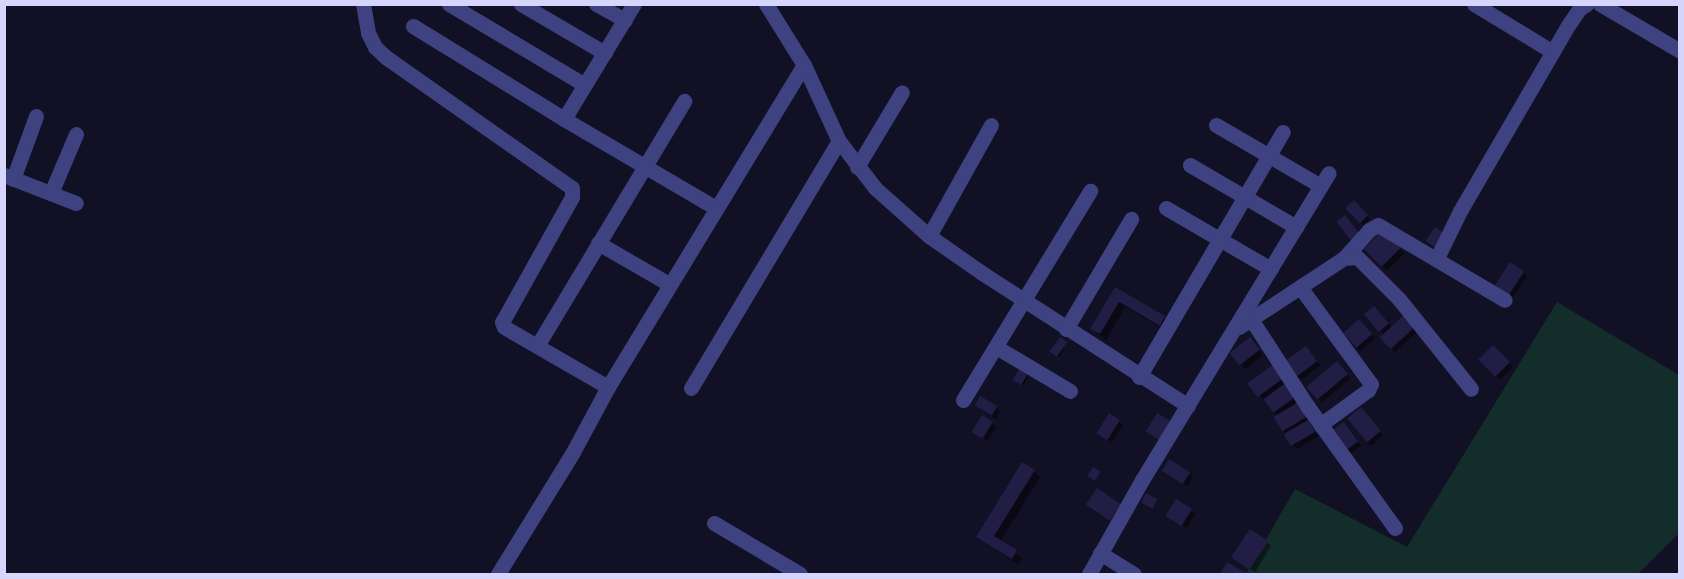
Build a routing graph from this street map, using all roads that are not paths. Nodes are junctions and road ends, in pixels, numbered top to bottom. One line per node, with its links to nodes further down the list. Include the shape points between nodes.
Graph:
1 (363, 4): 52 (street, via 368,33 387,58 572,188 572,197 502,322)
2 (449, 4): 16 (street)
3 (521, 4): 14 (street)
4 (596, 4): 10 (street)
5 (634, 4): 10 (street)
6 (1474, 4): 13 (street)
7 (1587, 4): 13 (street, via 1579,9)
8 (1600, 4): 12 (street)
9 (770, 6): 15 (street)
10 (625, 20): 14 (street)
11 (413, 26): 20 (street)
12 (1680, 51)
13 (1553, 52): 43 (street, via 1460,211)
14 (605, 53): 16 (street)
15 (804, 65): 25 (street); 35 (street)
16 (585, 85): 20 (street)
17 (902, 92): 29 (street)
18 (684, 100): 27 (street)
19 (36, 116): 30 (street)
20 (564, 119): 27 (street)
21 (1216, 124): 26 (street)
22 (991, 125): 39 (street)
23 (1283, 132): 26 (street)
24 (76, 134): 32 (street)
25 (839, 141): 29 (street); 56 (street)
26 (1269, 155): 33 (street); 38 (street, via 1325,180)
27 (645, 165): 35 (street); 41 (street)
28 (1190, 165): 33 (street)
29 (857, 167): 39 (street, via 899,212)
30 (9, 177): 32 (street)
31 (1090, 191): 48 (street)
32 (51, 194): 34 (street)
33 (1245, 197): 38 (street); 40 (street)
34 (76, 203)
35 (716, 208): 45 (street)
36 (1166, 208): 40 (street)
37 (1131, 219): 50 (street)
38 (1296, 227): 44 (street)
39 (929, 236): 48 (street)
40 (1220, 240): 44 (street); 54 (street)
41 (598, 243): 45 (street); 52 (street)
42 (1344, 258): 43 (street, via 1378,225); 46 (street); 57 (street, via 1351,256 1362,261 1392,291)
43 (1437, 258): 47 (street)
44 (1271, 270): 51 (street)
45 (669, 284): 55 (street)
46 (1300, 286): 49 (street); 61 (street, via 1371,384)
47 (1505, 300)
48 (1024, 301): 50 (street); 53 (street)
49 (1251, 320): 51 (street); 61 (street)
50 (1066, 328): 54 (street)
51 (1234, 330): 60 (street)
52 (537, 346): 55 (street)
53 (996, 347): 58 (street); 59 (street)
54 (1139, 377): 60 (street)
55 (608, 387): 65 (street)
56 (692, 388)
57 (1471, 389)
58 (1070, 391)
59 (963, 400)
60 (1188, 406): 64 (street)
61 (1320, 425): 63 (street)
62 (714, 523): 66 (street)
63 (1395, 528)
64 (1100, 554): 67 (street); 68 (street)
65 (498, 574)
66 (800, 574)
67 (1089, 574)
68 (1134, 574)

